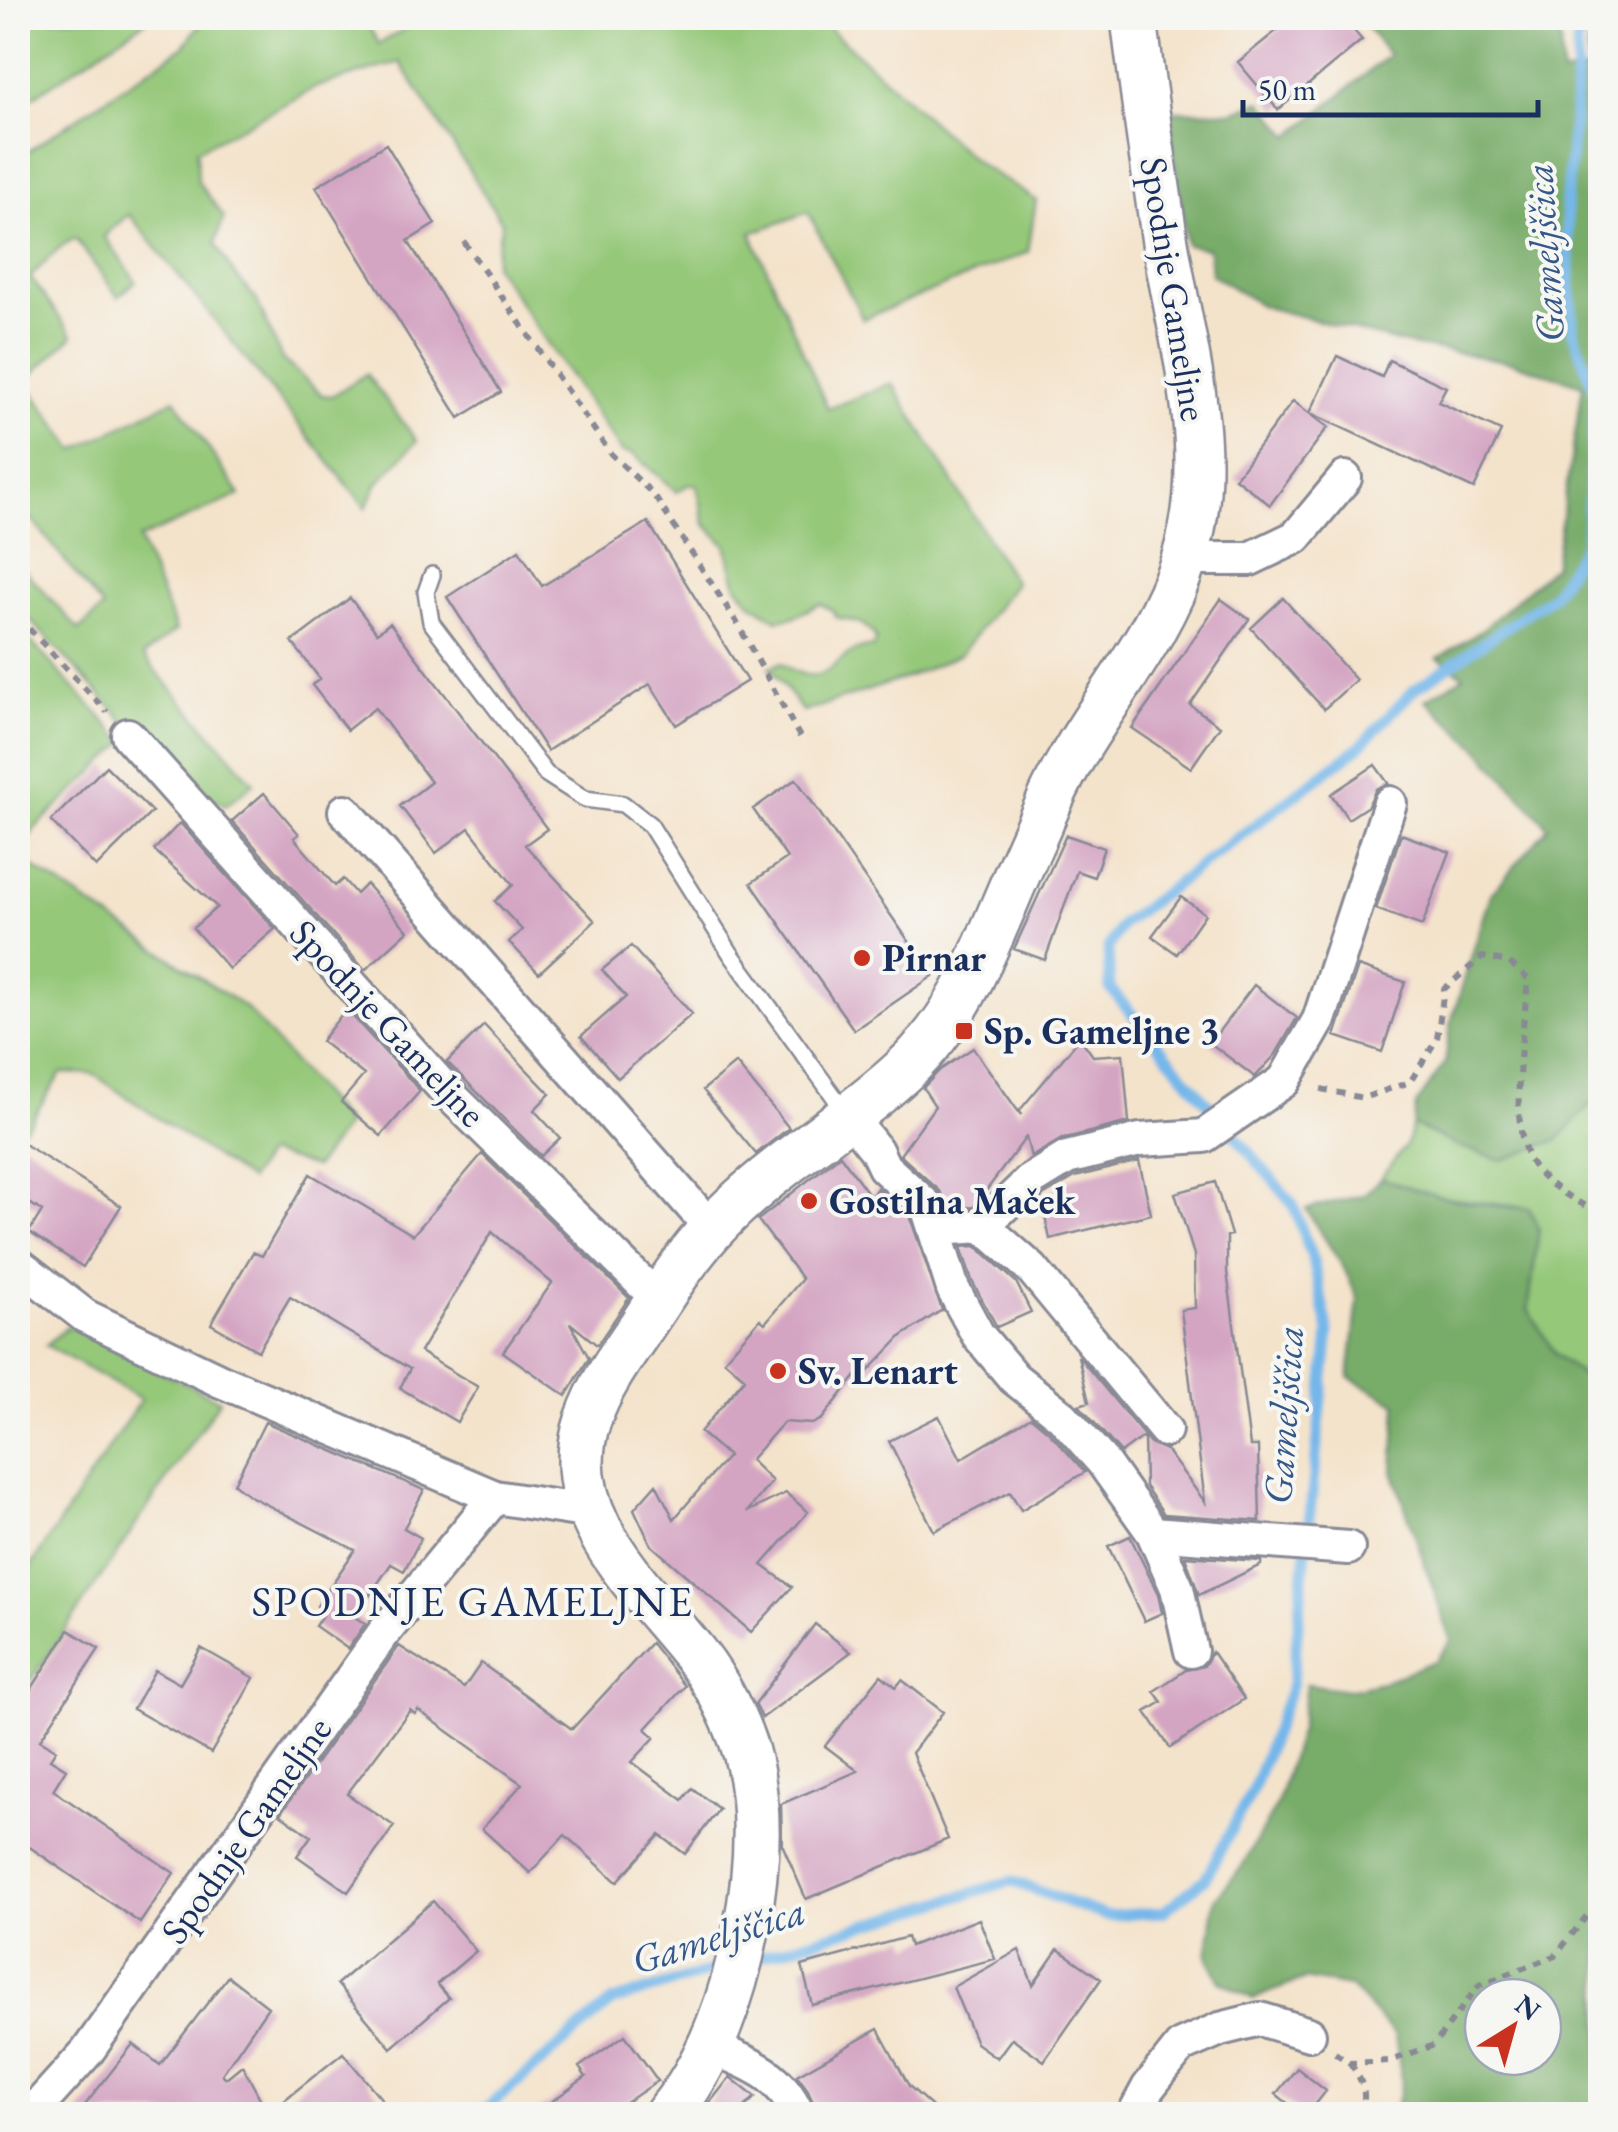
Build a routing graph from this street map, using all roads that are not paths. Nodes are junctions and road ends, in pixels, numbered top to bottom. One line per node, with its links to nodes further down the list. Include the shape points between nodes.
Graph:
1 (1134, 18): 3 (street, Spodnje Gameljne, via 1199,448)
2 (1344, 478): 3 (street, via 1296,537 1250,558)
3 (1185, 560): 8 (street, Spodnje Gameljne, via 1158,619 1065,768 974,977 940,1032)
4 (432, 575): 8 (lane, via 426,592 432,622 546,774 584,799 623,804 650,826)
5 (128, 735): 13 (street, Spodnje Gameljne, via 448,1093)
6 (1390, 803): 9 (street, via 1318,1020 1284,1080 1204,1136 1140,1140 1067,1158 1031,1180)
7 (344, 811): 10 (street)
8 (849, 1116): 10 (street, Spodnje Gameljne); 11 (street, via 884,1168 927,1206)
9 (983, 1226): 11 (street); 14 (street, via 1032,1269)
10 (712, 1229): 13 (street, Spodnje Gameljne)
11 (937, 1229): 17 (street, via 953,1289 978,1335 1102,1461)
12 (18, 1264): 15 (street, via 85,1316)
13 (659, 1300): 16 (street, Spodnje Gameljne, via 608,1375 586,1423 582,1484)
14 (1165, 1430)
15 (495, 1497): 16 (street); 22 (street, Spodnje Gameljne, via 382,1634 87,2052)
16 (590, 1512): 20 (street, Spodnje Gameljne, via 621,1564 700,1660 745,1748 755,1796 752,1896)
17 (1153, 1532): 18 (street); 19 (street, via 1177,1588)
18 (1338, 1547)
19 (1190, 1650)
20 (716, 2028): 23 (street, Spodnje Gameljne, via 689,2089); 24 (street, via 789,2094)
21 (1309, 2034): 25 (street, via 1260,2019 1181,2046)
22 (31, 2114)
23 (668, 2114)
24 (798, 2114)
25 (1134, 2114)

